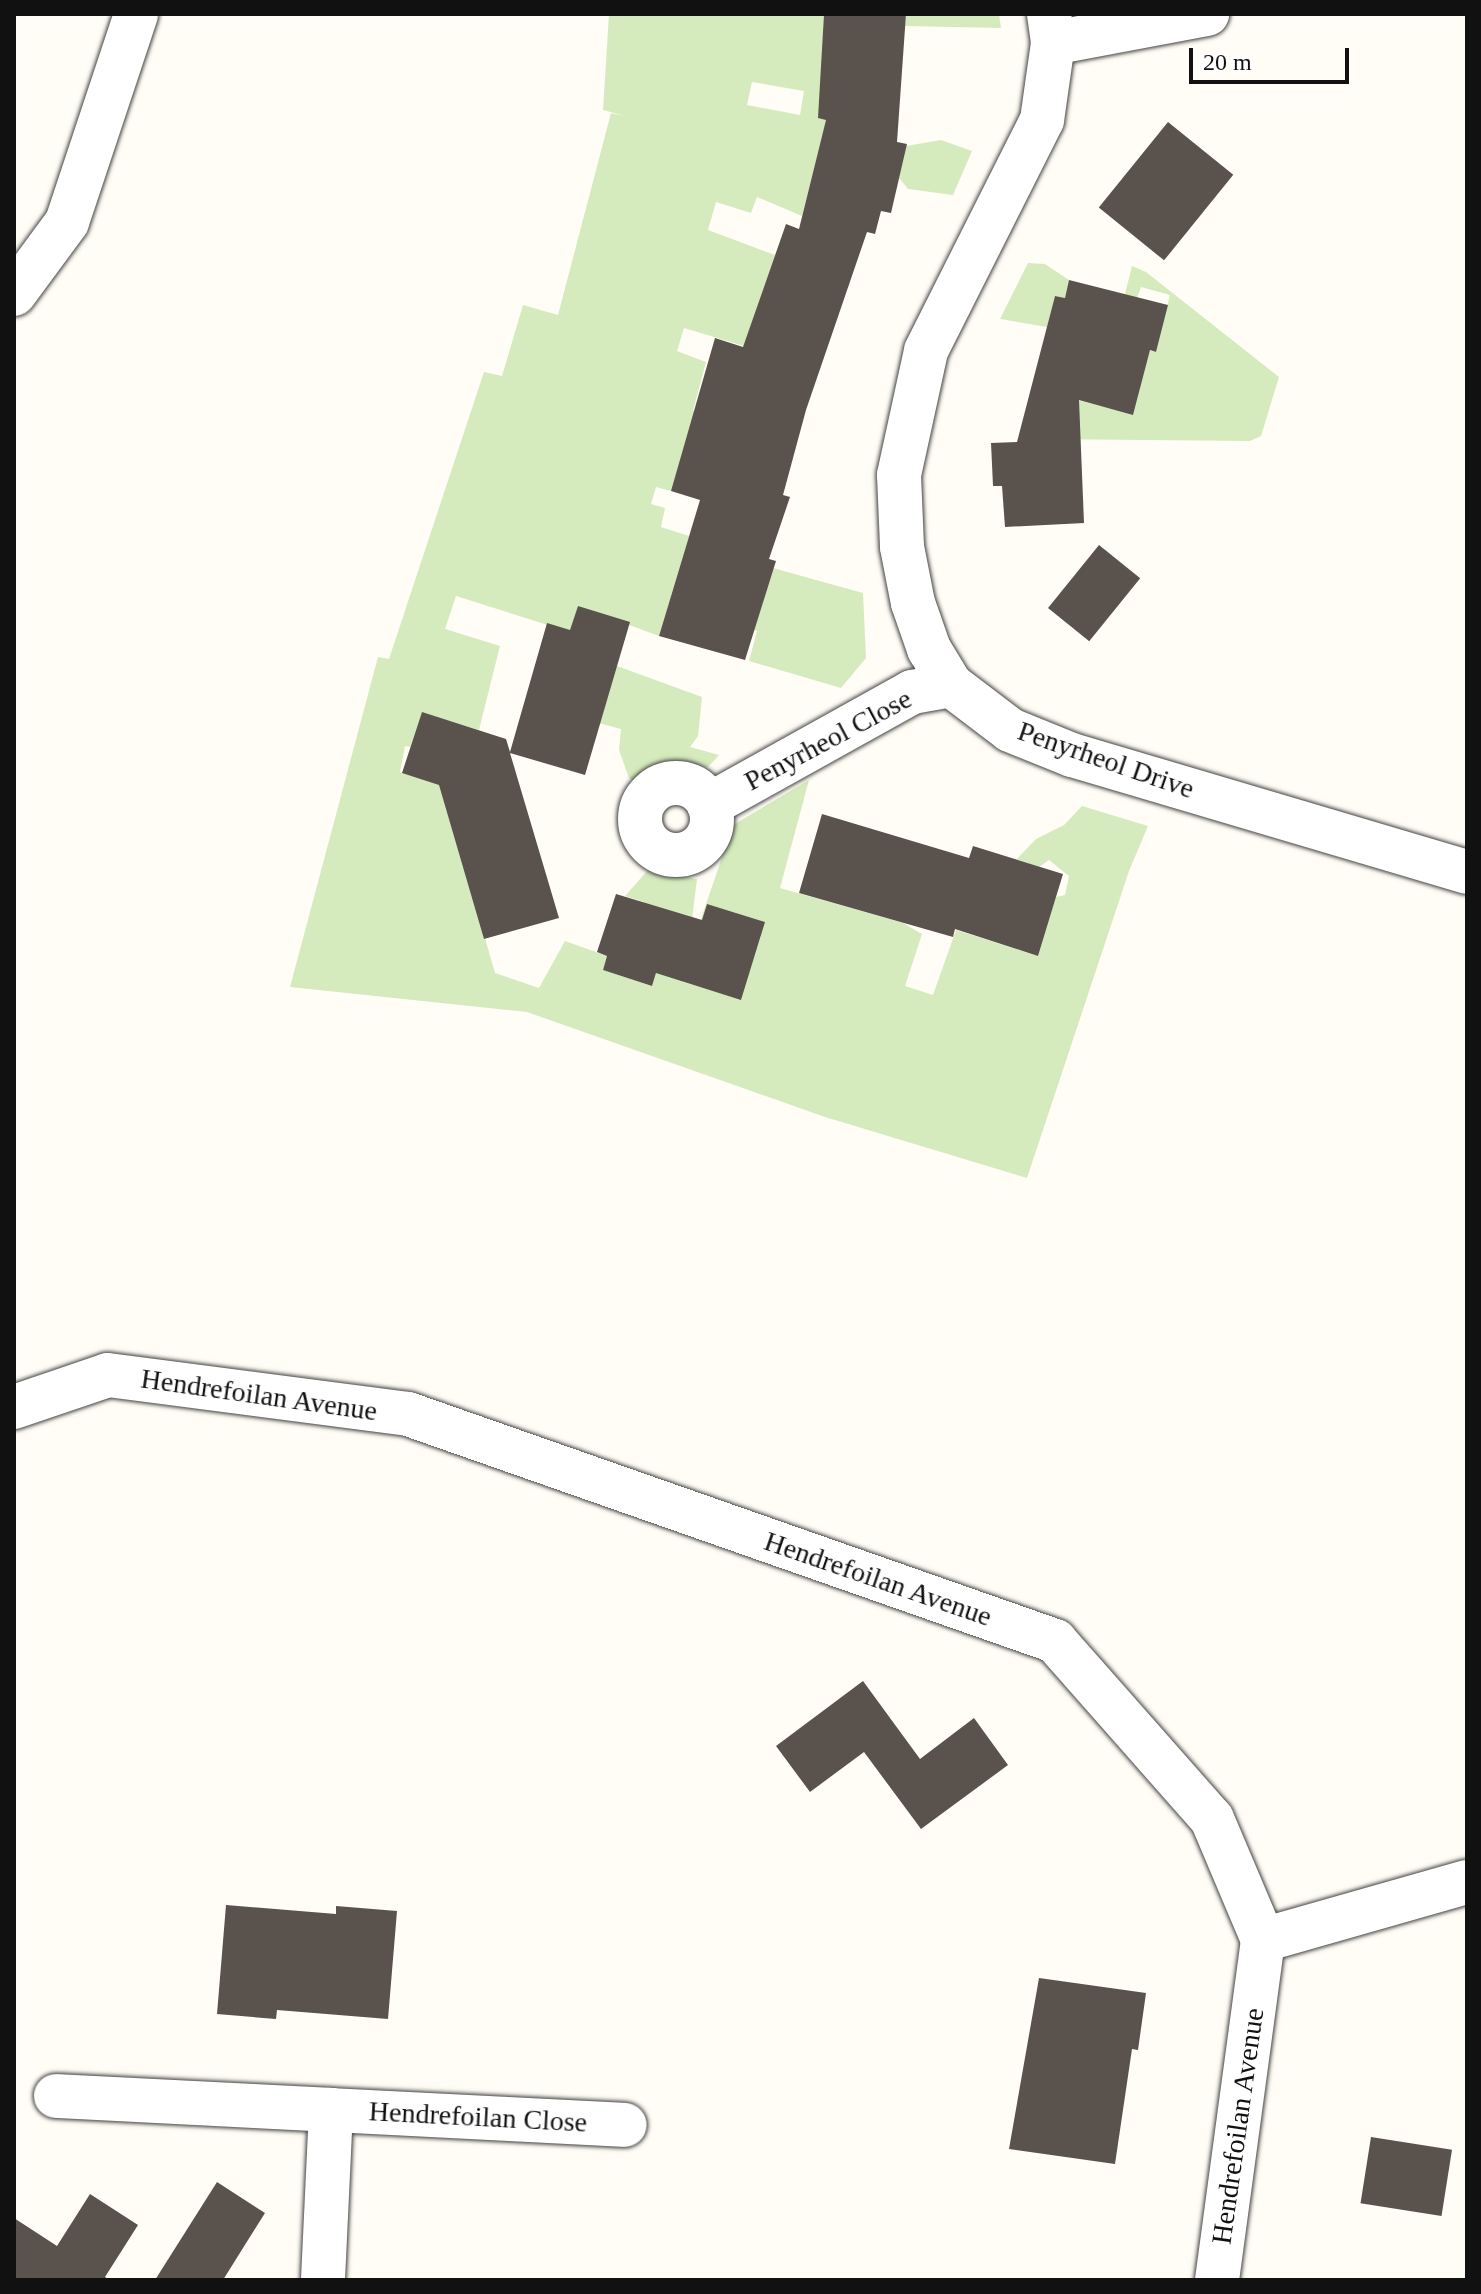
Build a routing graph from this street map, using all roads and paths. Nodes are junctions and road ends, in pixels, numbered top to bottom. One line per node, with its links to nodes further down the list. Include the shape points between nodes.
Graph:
1 (136, 14): 4 (street, via 67,222)
2 (1207, 14): 3 (street)
3 (1051, 28): 5 (street, Penyrheol Drive, via 1042,120 926,351 899,475 902,547 913,603 929,649)
4 (14, 294)
5 (951, 685): 6 (street, Penyrheol Close, via 912,692); 7 (street, Penyrheol Drive, via 1010,730 1072,755)
6 (709, 805)
7 (1467, 872)
8 (14, 1407): 10 (street, Hendrefoilan Avenue, via 108,1375 408,1414 1055,1641 1212,1819)
9 (1467, 1882): 10 (street)
10 (1263, 1940): 15 (street, Hendrefoilan Avenue)
11 (56, 2096): 12 (street, Hendrefoilan Close)
12 (331, 2110): 13 (street, Hendrefoilan Close); 14 (street, Hendrefoilan Close)
13 (625, 2125)
14 (323, 2280)
15 (1217, 2280)

